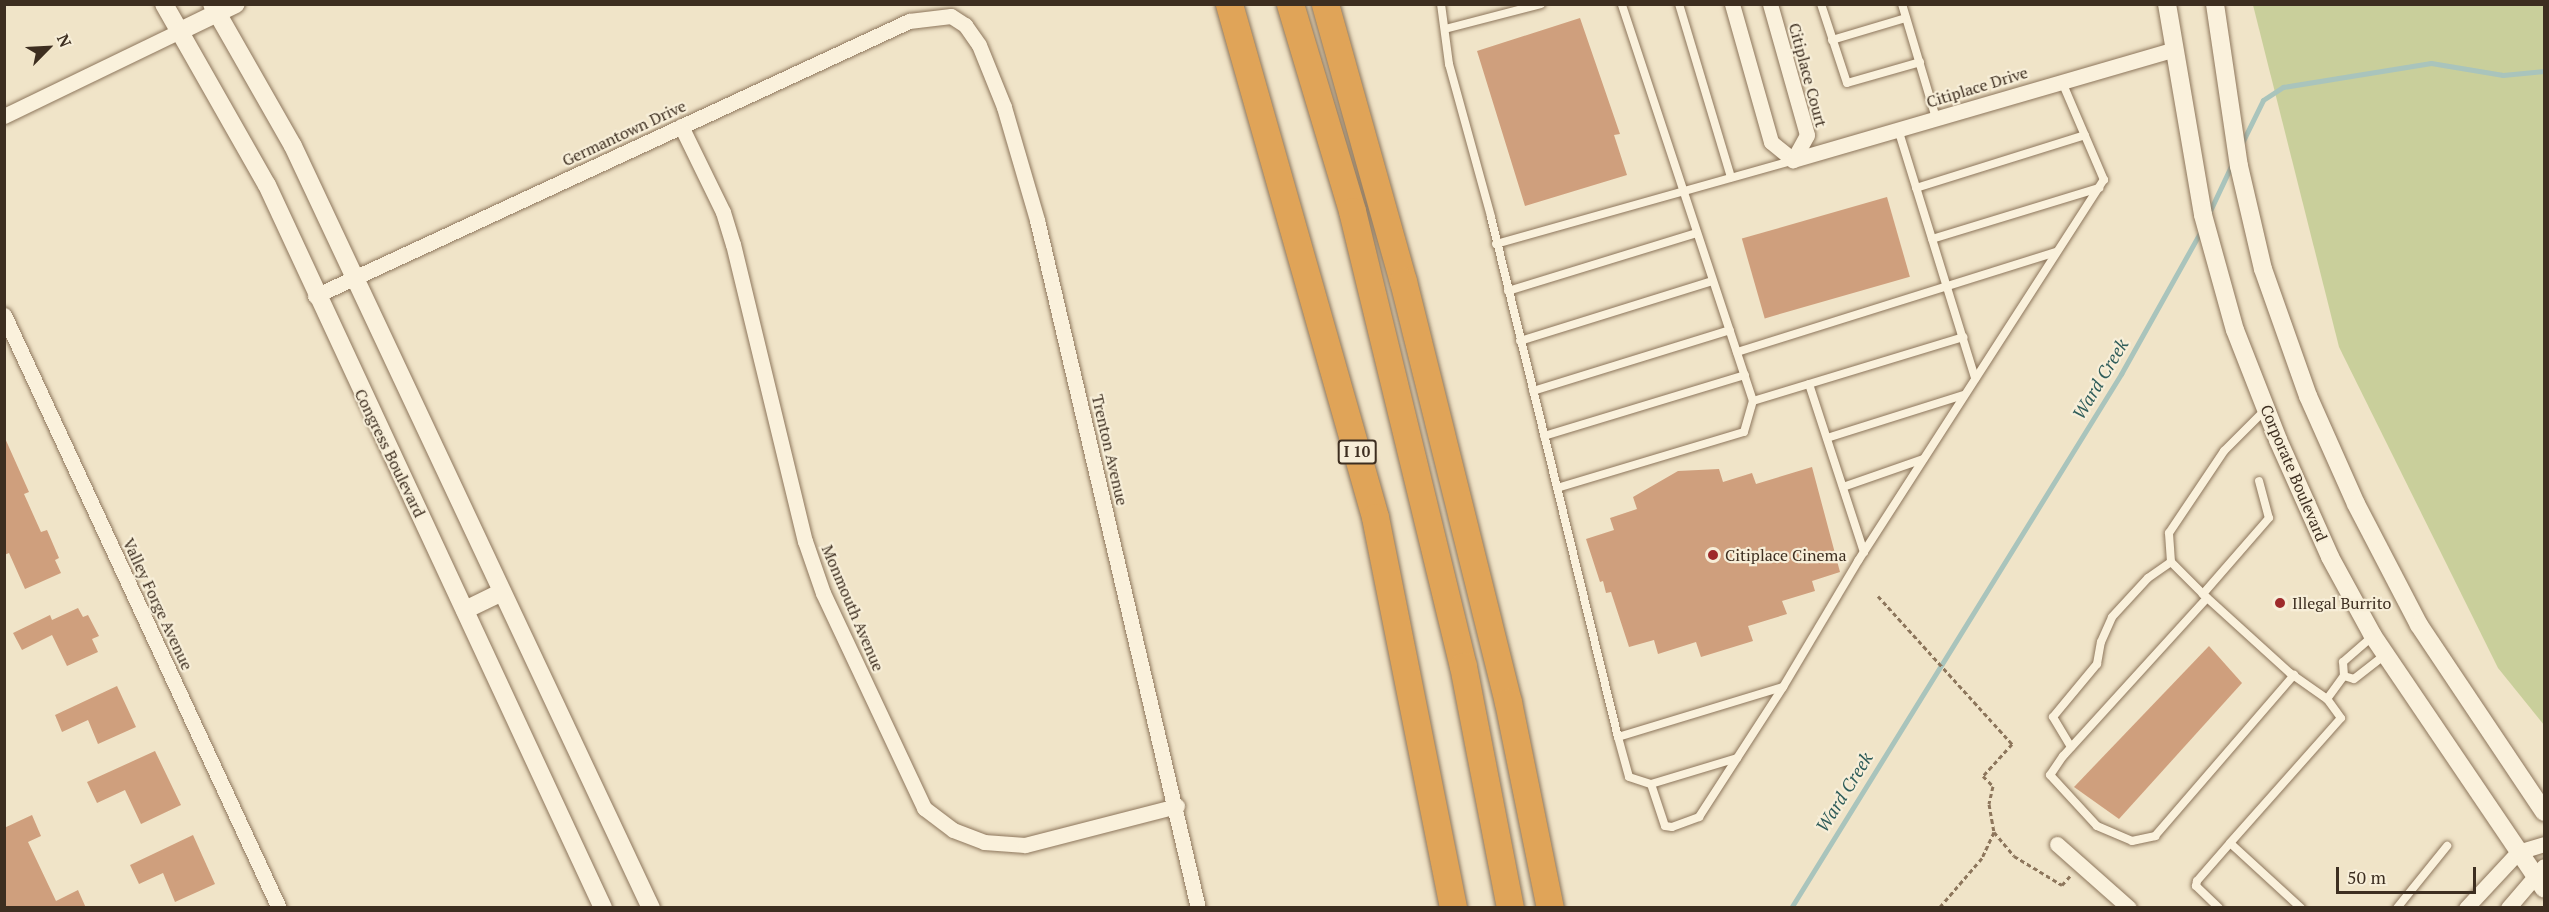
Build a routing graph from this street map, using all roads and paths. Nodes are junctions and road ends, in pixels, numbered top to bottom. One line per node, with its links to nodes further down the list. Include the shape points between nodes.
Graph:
1 (164, 4): 20 (street, Congress Boulevard)
2 (236, 4): 16 (street)
3 (1229, 4): 92 (highway, I 10, via 1375,517)
4 (1290, 4): 93 (highway, via 1352,211 1463,666)
5 (1325, 4): 94 (highway, via 1431,395 1508,702)
6 (1441, 4): 19 (lane)
7 (1541, 4): 19 (lane)
8 (1622, 4): 34 (lane)
9 (1679, 4): 31 (lane)
10 (1732, 4): 30 (street, via 1771,142)
11 (1770, 4): 30 (street, Citiplace Court, via 1807,135)
12 (1821, 4): 21 (lane)
13 (1902, 4): 18 (lane)
14 (2167, 4): 22 (street, Corporate Boulevard)
15 (2216, 4): 79 (street, via 2239,166 2263,269 2308,396 2371,534 2419,625)
16 (215, 9): 20 (street); 39 (street, via 293,146)
17 (951, 16): 27 (street, Germantown Drive, via 909,21); 78 (street, Trenton Avenue, via 965,25 979,45 1004,107 1037,220)
18 (1906, 18): 21 (lane); 23 (lane)
19 (1446, 29): 37 (lane, via 1449,64)
20 (178, 32): 25 (street); 43 (street, Congress Boulevard, via 258,168)
21 (1832, 40): 23 (lane, via 1847,83)
22 (2172, 50): 24 (street, Citiplace Drive); 55 (street, Corporate Boulevard, via 2203,215 2235,330)
23 (1920, 62): 26 (lane)
24 (2062, 81): 26 (street, Citiplace Drive); 29 (lane)
25 (4, 116)
26 (1936, 118): 28 (street, Citiplace Drive)
27 (681, 126): 39 (street, Germantown Drive); 78 (street, Monmouth Avenue, via 723,212 733,244 805,542 823,593 924,808 953,830 984,842 1025,844)
28 (1898, 129): 30 (street, Citiplace Drive); 32 (lane)
29 (2085, 135): 32 (lane); 33 (lane, via 2103,170 2104,180)
30 (1793, 160): 31 (lane)
31 (1731, 177): 34 (lane)
32 (1916, 188): 36 (lane)
33 (2099, 188): 36 (lane); 38 (lane)
34 (1682, 191): 35 (lane); 37 (lane)
35 (1696, 232): 40 (lane); 42 (lane)
36 (1932, 239): 41 (lane)
37 (1496, 244): 42 (lane)
38 (2056, 252): 41 (lane); 50 (lane)
39 (355, 278): 43 (street, Germantown Drive); 64 (street)
40 (1713, 281): 45 (lane); 47 (lane)
41 (1947, 286): 46 (lane); 48 (lane)
42 (1508, 291): 47 (lane)
43 (315, 296): 67 (street, Congress Boulevard)
44 (4, 315): 88 (street, Valley Forge Avenue)
45 (1730, 330): 48 (lane); 52 (lane)
46 (1963, 337): 50 (lane); 51 (lane)
47 (1520, 341): 52 (lane)
48 (1737, 352): 49 (lane)
49 (1745, 375): 54 (lane); 56 (lane)
50 (1975, 378): 53 (lane)
51 (1809, 384): 54 (lane); 57 (lane)
52 (1533, 391): 56 (lane)
53 (1964, 395): 57 (lane); 58 (lane)
54 (1753, 401): 61 (lane, via 1743,432)
55 (2266, 409): 63 (lane, via 2224,451 2169,533); 68 (street, Corporate Boulevard, via 2330,556)
56 (1544, 436): 61 (lane)
57 (1827, 438): 60 (lane)
58 (1923, 459): 60 (lane); 62 (lane)
59 (2259, 481): 66 (lane, via 2269,518)
60 (1843, 487): 62 (lane)
61 (1557, 488): 74 (lane)
62 (1864, 552): 72 (lane)
63 (2171, 562): 66 (lane); 75 (lane, via 2148,578 2112,617 2100,642 2097,664 2053,717)
64 (502, 592): 67 (street); 90 (street)
65 (1878, 596): 80 (path, via 2012,744 1983,776 1993,786 1989,804)
66 (2205, 596): 70 (lane); 75 (lane)
67 (465, 610): 89 (street, Congress Boulevard)
68 (2373, 636): 69 (street, Corporate Boulevard); 71 (lane, via 2343,662)
69 (2385, 654): 71 (lane, via 2354,679); 85 (street, Corporate Boulevard)
70 (2294, 675): 73 (lane); 75 (lane, via 2155,836 2132,841 2097,825 2050,775)
71 (2344, 676): 73 (lane)
72 (1783, 687): 74 (lane); 76 (lane)
73 (2326, 699): 81 (lane, via 2341,718)
74 (1618, 737): 77 (lane, via 1629,777)
75 (2071, 747)
76 (1737, 758): 77 (lane); 77 (lane, via 1699,817 1672,827 1665,826)
77 (1651, 784)
78 (1177, 806): 91 (street, Trenton Avenue)
79 (2544, 812)
80 (1994, 832): 86 (path, via 2014,856 2062,885); 95 (path, via 1982,858)
81 (2230, 843): 97 (lane, via 2196,886); 98 (lane)
82 (2057, 844): 86 (street)
83 (2544, 844): 85 (street)
84 (2447, 846): 99 (lane)
85 (2518, 852): 87 (street, Corporate Boulevard); 100 (street)
86 (2080, 864): 96 (street)
87 (2542, 878): 101 (street)
88 (279, 908)
89 (603, 908)
90 (651, 908)
91 (1198, 908)
92 (1453, 908)
93 (1510, 908)
94 (1550, 908)
95 (1939, 908)
96 (2129, 908)
97 (2219, 908)
98 (2301, 908)
99 (2397, 908)
100 (2466, 908)
101 (2508, 908)

